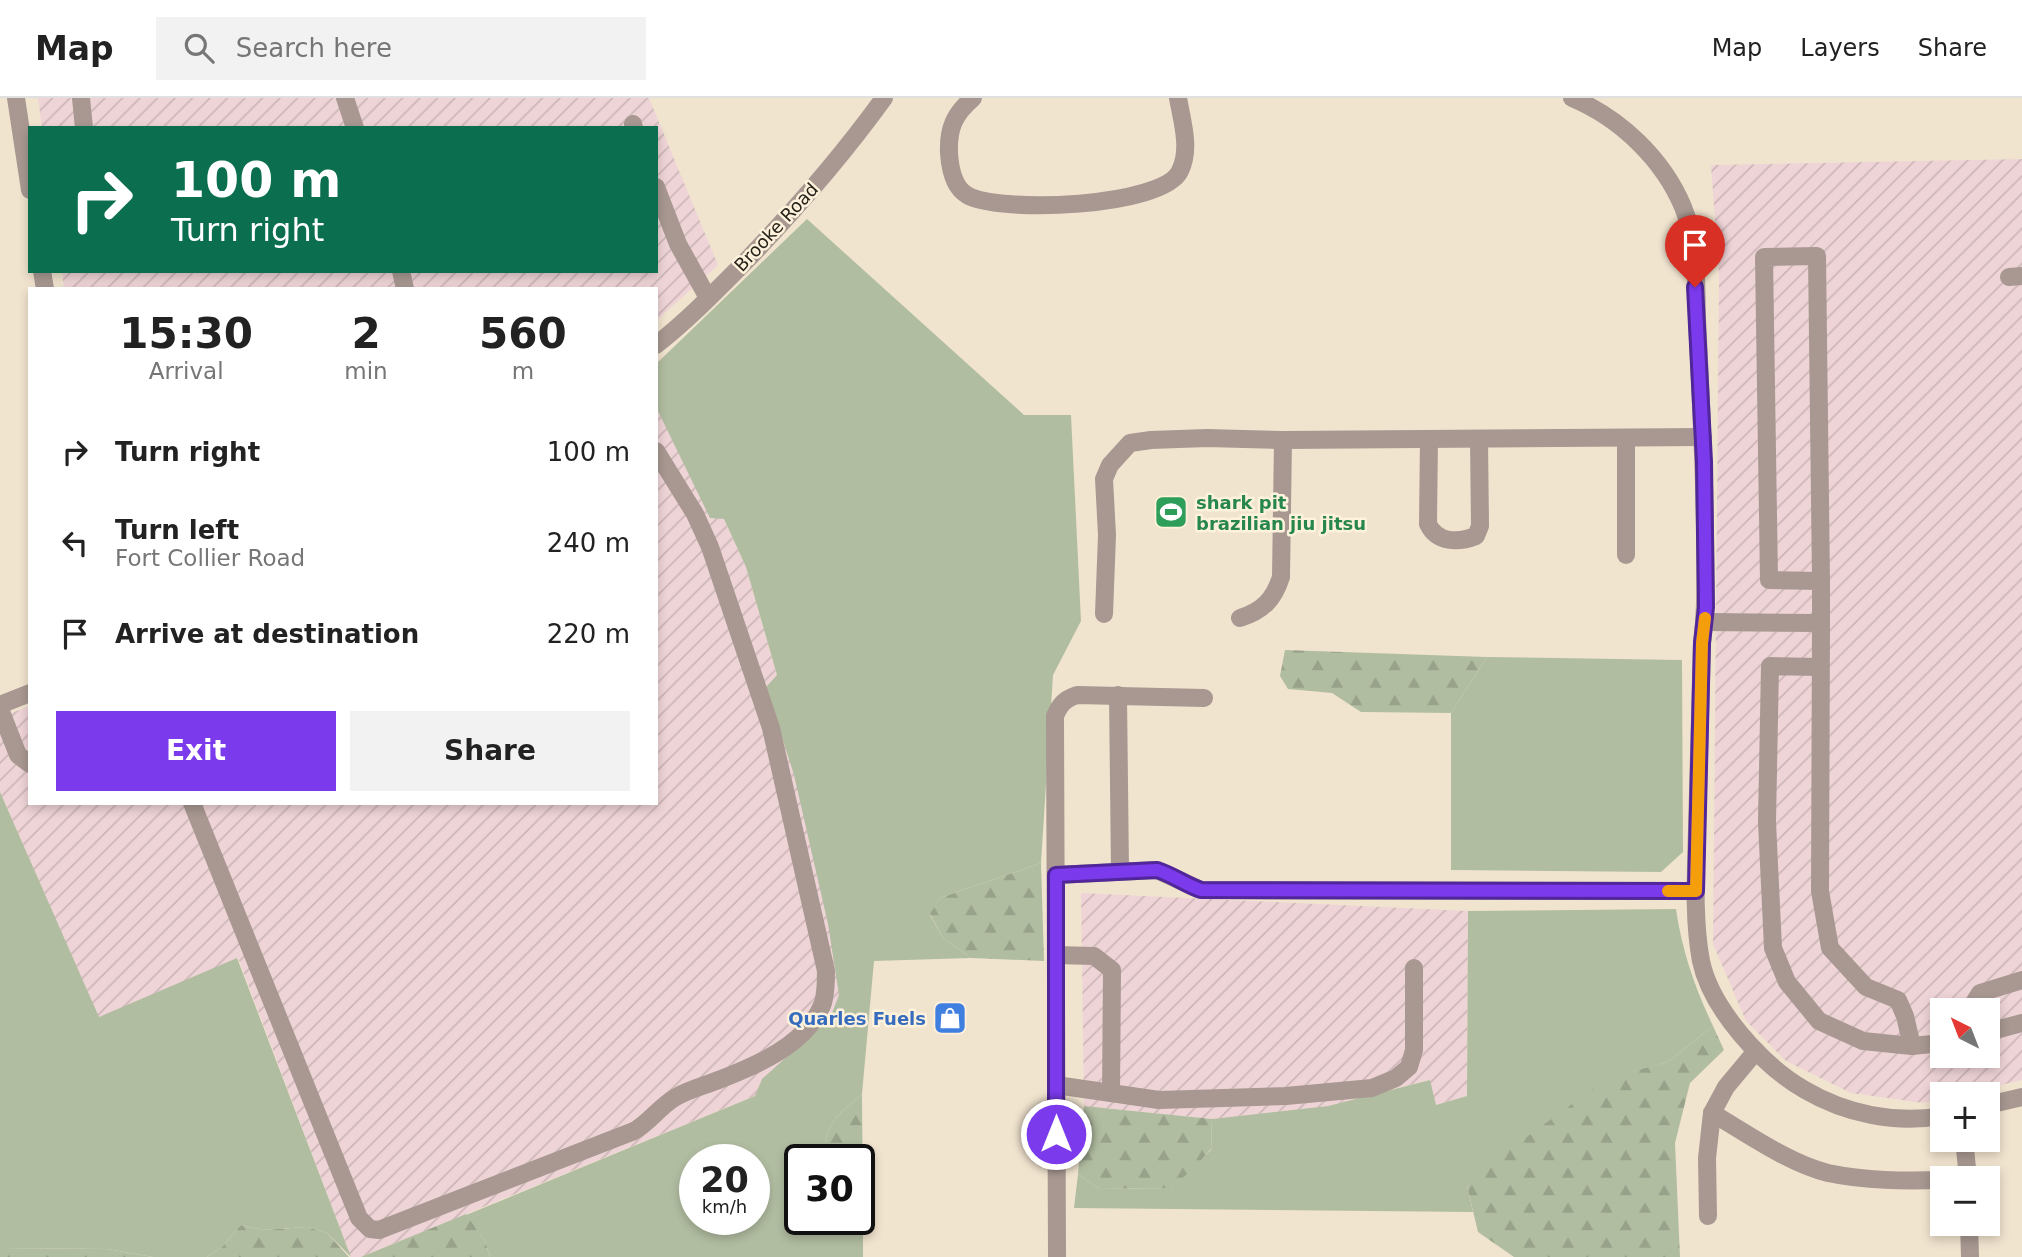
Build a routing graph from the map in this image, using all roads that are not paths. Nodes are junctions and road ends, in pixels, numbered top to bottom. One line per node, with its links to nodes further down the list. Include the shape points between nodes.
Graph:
1 (16, 98): 10 (street)
2 (81, 98): 8 (street)
3 (345, 98): 9 (street)
4 (884, 98): 12 (street, Brooke Road, via 797,207)
5 (973, 98): 6 (street, via 962,107 948,134 950,171 965,195 1018,205 1133,197 1164,187 1180,174 1185,159)
6 (1178, 98)
7 (1572, 98): 14 (street, via 1636,140 1656,162 1683,208 1693,236)
8 (84, 126)
9 (354, 126)
10 (28, 177)
11 (658, 192): 12 (street, via 678,244)
12 (708, 298): 13 (street, Brooke Road)
13 (658, 343)
14 (1703, 437): 15 (street); 24 (street)
15 (1626, 438): 17 (street); 20 (street)
16 (1429, 439): 17 (street); 17 (street, via 1428,524 1432,533 1446,540 1465,541 1476,536 1480,526); 18 (street)
17 (1479, 439)
18 (1283, 440): 22 (street, via 1130,443 1104,479); 23 (street, via 1281,577 1269,603)
19 (658, 454): 32 (street, via 710,547 771,728 826,971 823,1002 804,1032 749,1068 676,1097 634,1131 379,1230 370,1229 359,1218)
20 (1626, 555)
21 (1821, 581): 21 (street, via 1817,256 1764,257 1769,580); 25 (street)
22 (1104, 614)
23 (1240, 618)
24 (1705, 622): 25 (street); 35 (street)
25 (1821, 622): 26 (street)
26 (1820, 667): 43 (street, via 1820,891 1830,948 1866,988 1898,1000); 43 (street, via 1770,666 1767,822 1773,948 1787,982 1819,1021 1863,1041)
27 (28, 694): 30 (street)
28 (1118, 695): 29 (street); 33 (street); 34 (street, via 1067,698 1055,716)
29 (1204, 698)
30 (0, 707): 31 (street, via 18,755)
31 (28, 762)
32 (193, 805)
33 (1120, 871): 34 (street); 35 (street, via 1157,870 1201,890)
34 (1056, 875): 36 (street)
35 (1696, 891): 44 (street, via 1701,962 1712,990)
36 (1056, 955): 45 (street); 46 (street, via 1094,956 1112,970)
37 (1414, 968): 46 (street, via 1414,1050 1409,1067 1372,1088 1159,1100)
38 (2022, 980): 39 (street, via 1980,993)
39 (1977, 998)
40 (2022, 1023): 41 (street)
41 (2000, 1029)
42 (1930, 1045): 43 (street)
43 (1912, 1046)
44 (1756, 1051): 49 (street); 50 (street, via 1791,1082 1844,1109 1902,1119)
45 (1056, 1085): 46 (street); 54 (street)
46 (1111, 1093)
47 (2022, 1097): 48 (street)
48 (2000, 1102)
49 (1712, 1113): 51 (street, via 1776,1152 1826,1172 1880,1181); 52 (street)
50 (1930, 1117)
51 (1930, 1180)
52 (1708, 1216)
53 (1969, 1236): 55 (street)
54 (1057, 1257)
55 (1970, 1257)

